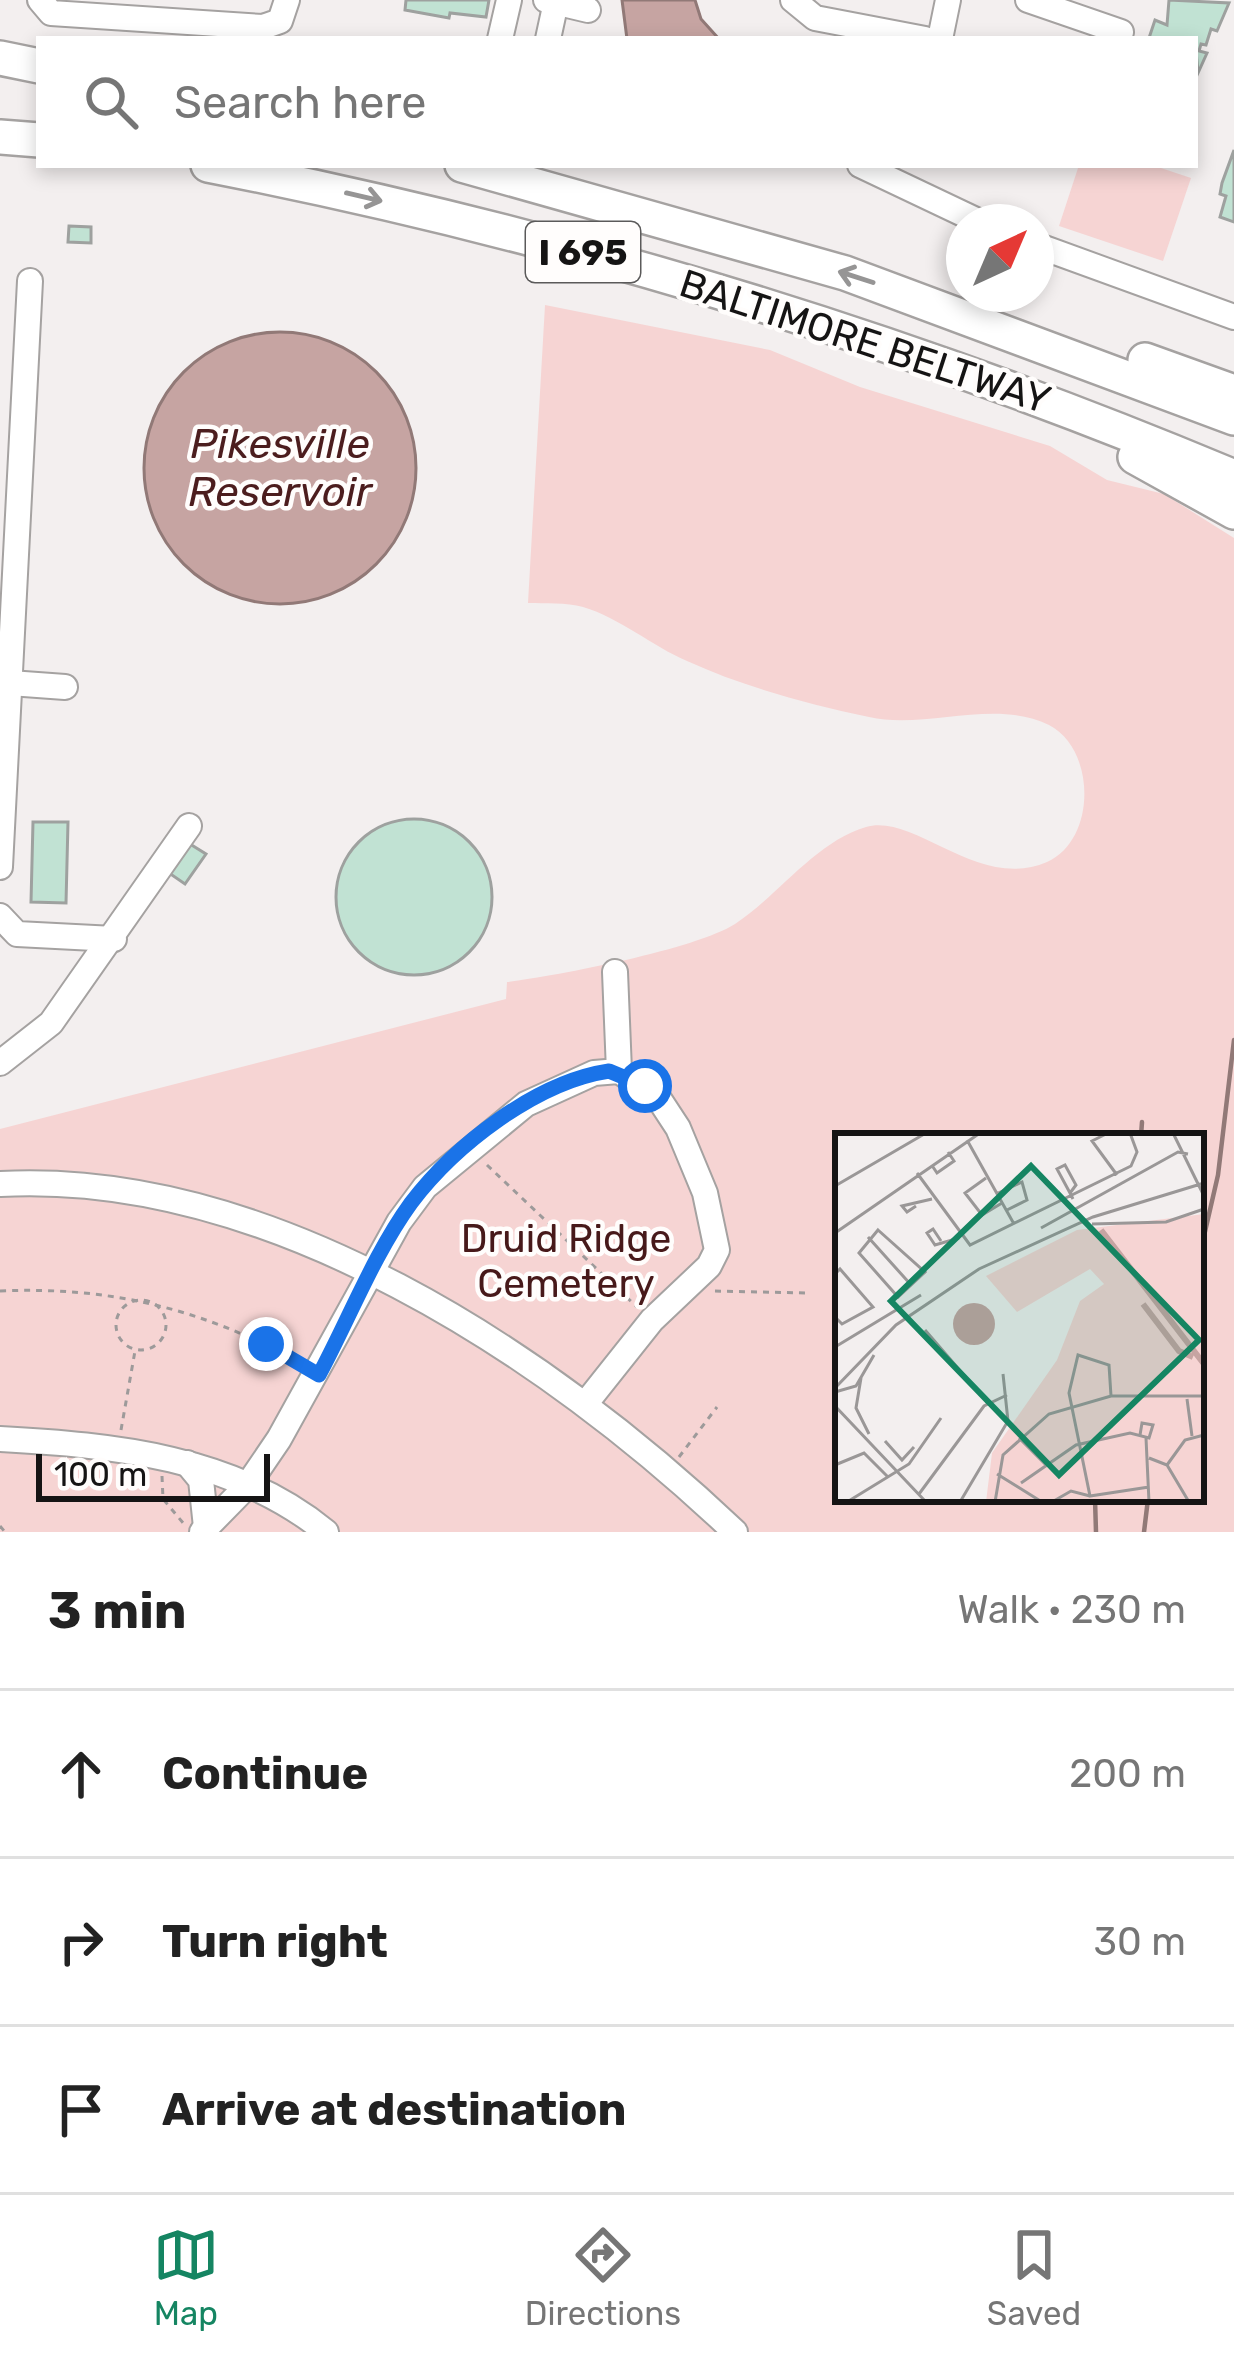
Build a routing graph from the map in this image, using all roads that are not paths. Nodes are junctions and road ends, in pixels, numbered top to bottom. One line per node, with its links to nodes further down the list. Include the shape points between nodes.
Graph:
1 (40, 0): 9 (street, via 51,14)
2 (287, 0): 9 (street, via 280,21 263,27)
3 (509, 0): 10 (street)
4 (793, 0): 13 (street, via 814,18)
5 (948, 0): 14 (street)
6 (1028, 0): 15 (street)
7 (551, 1): 8 (street); 11 (street)
8 (588, 5): 12 (street)
9 (164, 10)
10 (501, 36)
11 (548, 36)
12 (587, 36)
13 (910, 36)
14 (941, 36)
15 (1119, 36)
16 (0, 58): 17 (highway)
17 (36, 65)
18 (0, 82): 19 (highway)
19 (36, 86)
20 (0, 137): 21 (highway)
21 (36, 140)
22 (0, 153): 23 (highway)
23 (36, 154)
24 (221, 168): 33 (highway, BALTIMORE BELTWAY / I 695, one-way to 33, via 546,242)
25 (473, 168): 31 (highway, BALTIMORE BELTWAY / I 695, one-way to 25)
26 (872, 168): 27 (street)
27 (909, 177): 28 (street)
28 (952, 204)
29 (1054, 252): 32 (street)
30 (30, 281): 38 (street)
31 (967, 314): 34 (highway); 35 (highway, BALTIMORE BELTWAY / I 695)
32 (1234, 317)
33 (950, 367): 36 (highway, BALTIMORE BELTWAY / I 695); 37 (highway)
34 (1234, 392)
35 (1234, 418)
36 (1234, 477)
37 (1234, 512)
38 (10, 683): 39 (street); 41 (street)
39 (65, 686)
40 (190, 826): 43 (street)
41 (0, 867)
42 (0, 916): 43 (street, via 17,934)
43 (114, 939): 45 (street, via 39,1036)
44 (615, 972): 46 (street)
45 (0, 1063)
46 (619, 1071): 48 (street, via 557,1087 471,1144 412,1202); 49 (street, via 645,1086 688,1146 715,1224 714,1258)
47 (0, 1184): 48 (street, via 61,1183 192,1202)
48 (372, 1276): 49 (street); 52 (street)
49 (586, 1403): 55 (street, via 671,1468)
50 (0, 1439): 51 (street)
51 (178, 1460): 52 (street); 53 (street, via 201,1480)
52 (247, 1486): 53 (street); 54 (street)
53 (201, 1530)
54 (326, 1532)
55 (735, 1532)

